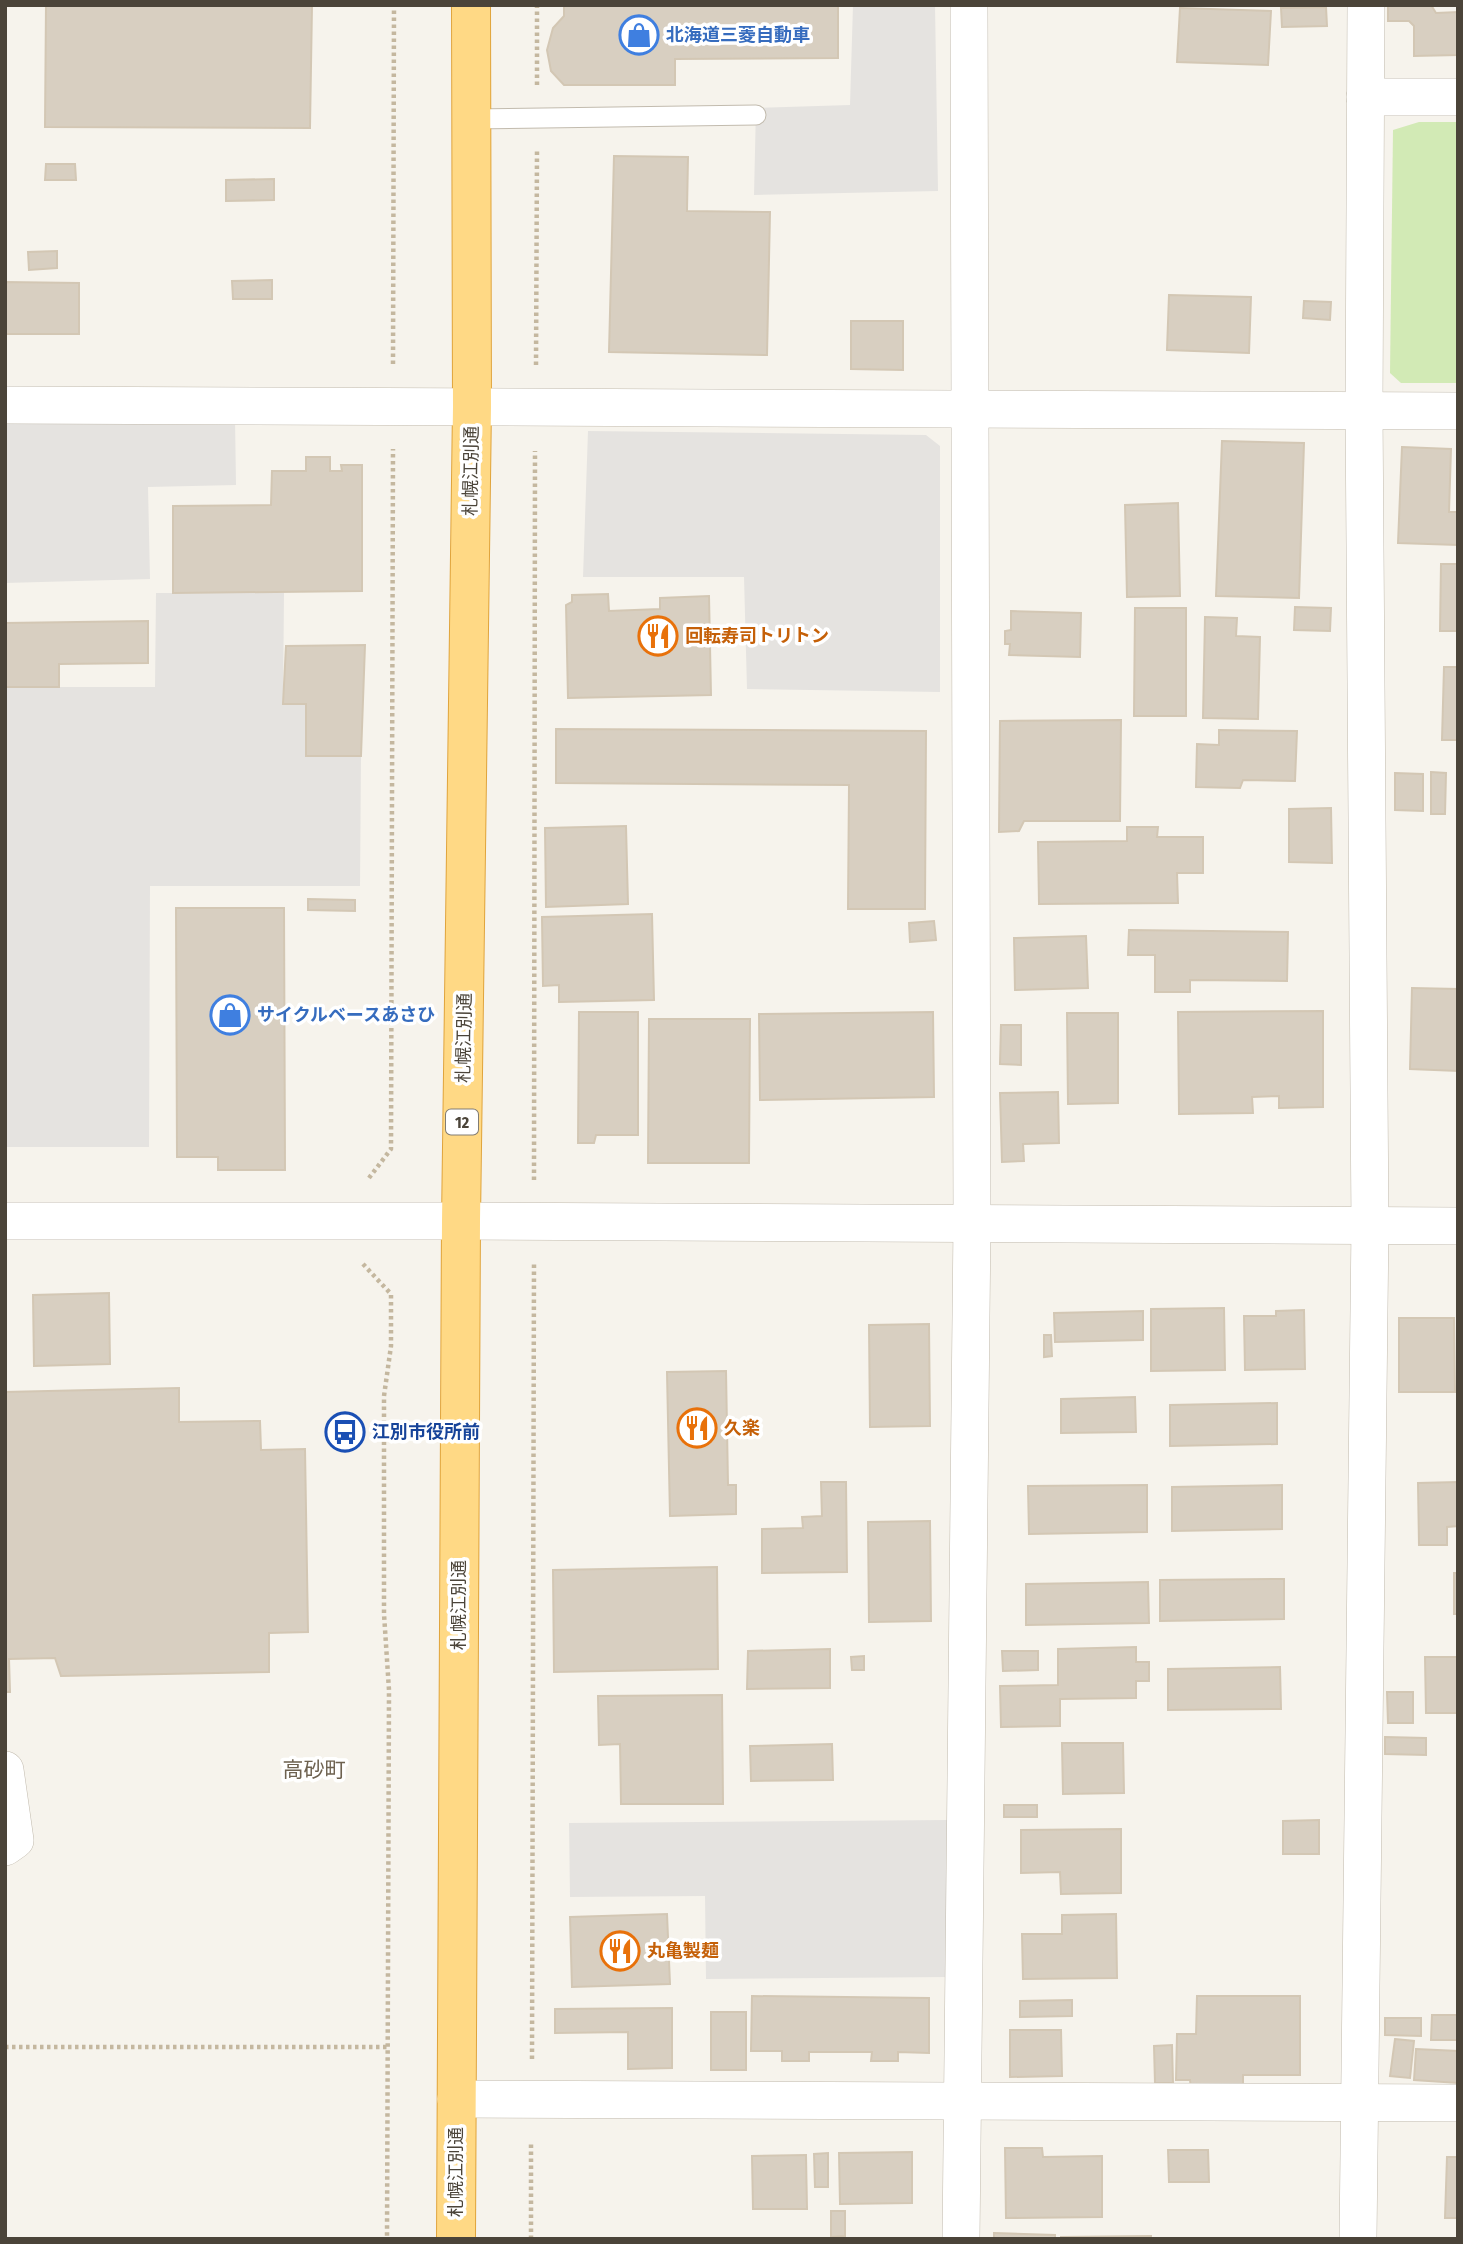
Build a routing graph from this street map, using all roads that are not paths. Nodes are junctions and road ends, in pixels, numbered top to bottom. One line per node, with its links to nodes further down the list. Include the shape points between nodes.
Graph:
1 (471, 5): 7 (highway, 札幌江別通 / 12)
2 (969, 5): 10 (street)
3 (1366, 5): 4 (street)
4 (1365, 97): 5 (street); 11 (street)
5 (1458, 97)
6 (756, 116): 7 (lane)
7 (471, 119): 9 (highway, 札幌江別通 / 12)
8 (5, 405): 9 (street)
9 (472, 407): 10 (street); 14 (highway, 札幌江別通 / 12)
10 (969, 409): 11 (street); 15 (street)
11 (1364, 411): 12 (street); 16 (street)
12 (1458, 411)
13 (5, 1221): 14 (street)
14 (461, 1221): 15 (street); 20 (highway, 札幌江別通 / 12)
15 (972, 1224): 16 (street); 21 (street)
16 (1370, 1226): 17 (street); 22 (street)
17 (1458, 1226)
18 (5, 1770): 19 (street, via 15,1840)
19 (5, 1847)
20 (456, 2099): 21 (street); 24 (highway, 札幌江別通 / 12)
21 (962, 2101): 22 (street); 25 (street)
22 (1360, 2103): 23 (street); 26 (street)
23 (1458, 2103)
24 (456, 2239)
25 (961, 2239)
26 (1358, 2239)

